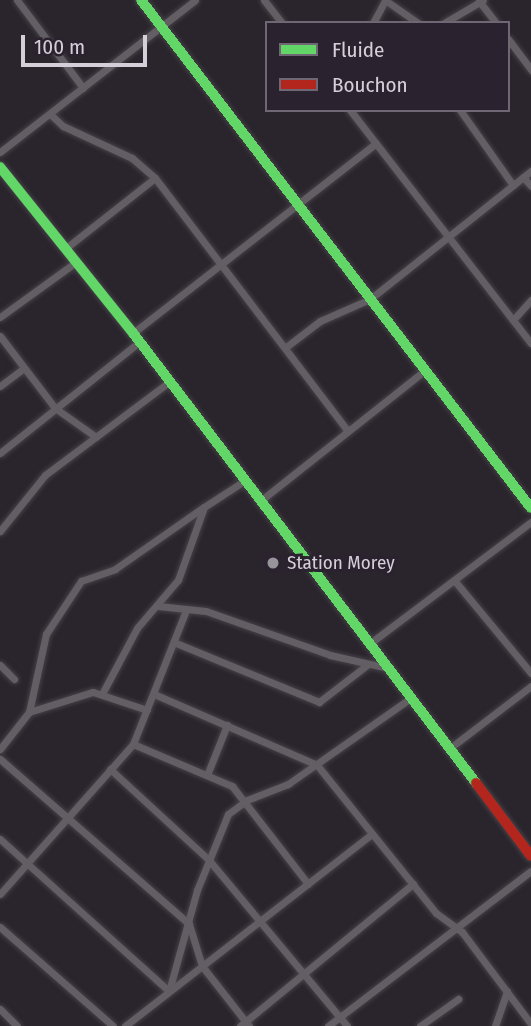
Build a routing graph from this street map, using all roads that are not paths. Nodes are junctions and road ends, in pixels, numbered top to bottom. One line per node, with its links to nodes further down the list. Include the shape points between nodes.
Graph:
1 (17, 0): 15 (street)
2 (141, 0): 12 (main road)
3 (195, 0): 12 (street)
4 (264, 0): 7 (street)
5 (385, 0): 8 (street); 9 (street)
6 (481, 1): 10 (street); 11 (street)
7 (280, 21)
8 (374, 21)
9 (415, 21)
10 (447, 21)
11 (495, 21)
12 (161, 27): 15 (street); 29 (main road)
13 (510, 43): 14 (street)
14 (531, 70)
15 (83, 88): 19 (street)
16 (351, 112): 20 (street)
17 (362, 112): 20 (street)
18 (461, 112): 27 (street)
19 (50, 114): 22 (street); 26 (street, via 64,126 132,159)
20 (358, 121): 21 (street)
21 (376, 143): 29 (street); 30 (street)
22 (0, 152)
23 (0, 167): 31 (main road)
24 (531, 171): 25 (street)
25 (523, 177): 27 (street); 28 (street)
26 (156, 178): 31 (street); 32 (street)
27 (513, 185): 30 (street)
28 (531, 186)
29 (298, 204): 32 (street); 34 (main road)
30 (448, 237): 34 (street); 37 (street)
31 (66, 248): 33 (main road)
32 (221, 261): 38 (street); 42 (street)
33 (76, 262): 36 (street); 38 (main road)
34 (370, 299): 42 (street, via 320,321); 44 (main road)
35 (531, 299): 37 (street)
36 (0, 317)
37 (513, 320): 41 (street)
38 (133, 333): 40 (main road)
39 (0, 336): 43 (street)
40 (139, 342): 45 (main road); 47 (street)
41 (531, 343)
42 (286, 347): 48 (street)
43 (24, 368): 46 (street); 47 (street)
44 (425, 370): 48 (street); 54 (main road)
45 (169, 382): 49 (street); 51 (main road)
46 (0, 386)
47 (55, 408): 49 (street); 50 (street)
48 (348, 431): 52 (street)
49 (96, 437): 56 (street, via 45,475)
50 (0, 453)
51 (244, 481): 52 (main road); 53 (street)
52 (260, 501): 61 (main road)
53 (204, 507): 58 (street, via 178,580); 72 (street, via 115,569 81,581 46,634)
54 (531, 508)
55 (531, 522): 57 (street)
56 (2, 526)
57 (454, 580): 61 (street); 65 (street)
58 (158, 606): 59 (street); 68 (street, via 137,628)
59 (186, 610): 60 (street); 63 (street, via 206,611)
60 (176, 643): 63 (street, via 319,702); 69 (street)
61 (369, 644): 64 (main road)
62 (0, 664): 66 (street)
63 (368, 664): 64 (street)
64 (388, 668): 70 (main road)
65 (531, 673)
66 (13, 679)
67 (531, 686): 75 (street)
68 (103, 692): 71 (street); 72 (street, via 84,693)
69 (154, 694): 71 (street); 73 (street)
70 (411, 698): 75 (main road); 78 (street)
71 (147, 710): 74 (street)
72 (29, 712): 76 (street)
73 (227, 725): 78 (street); 80 (street)
74 (133, 744): 79 (street); 80 (street)
75 (450, 748): 85 (main road)
76 (0, 749)
77 (0, 758): 82 (street)
78 (317, 765): 81 (street, via 288,784); 83 (street)
79 (110, 769): 82 (street); 86 (street)
80 (207, 775): 81 (street, via 232,786)
81 (247, 800): 86 (street, via 224,820); 89 (street)
82 (68, 817): 87 (street); 93 (street)
83 (372, 834): 89 (street); 90 (street)
84 (0, 839): 87 (street)
85 (529, 849)
86 (208, 859): 92 (street); 93 (street)
87 (28, 864): 91 (street); 98 (street)
88 (531, 872): 95 (street)
89 (308, 884): 92 (street)
90 (413, 884): 95 (street, via 436,913); 97 (street)
91 (0, 894)
92 (260, 921): 96 (street); 97 (street)
93 (189, 924): 96 (street); 98 (street)
94 (0, 927): 106 (street)
95 (456, 927): 99 (street); 102 (street)
96 (202, 966): 98 (street); 104 (street)
97 (303, 974): 102 (street); 104 (street)
98 (169, 991): 107 (street)
99 (507, 991): 103 (street); 111 (street)
100 (458, 999): 110 (street)
101 (0, 1009): 105 (street)
102 (340, 1018): 108 (street); 109 (street)
103 (531, 1024)
104 (245, 1025)
105 (17, 1026)
106 (113, 1026)
107 (125, 1026)
108 (328, 1026)
109 (346, 1026)
110 (420, 1026)
111 (495, 1026)

